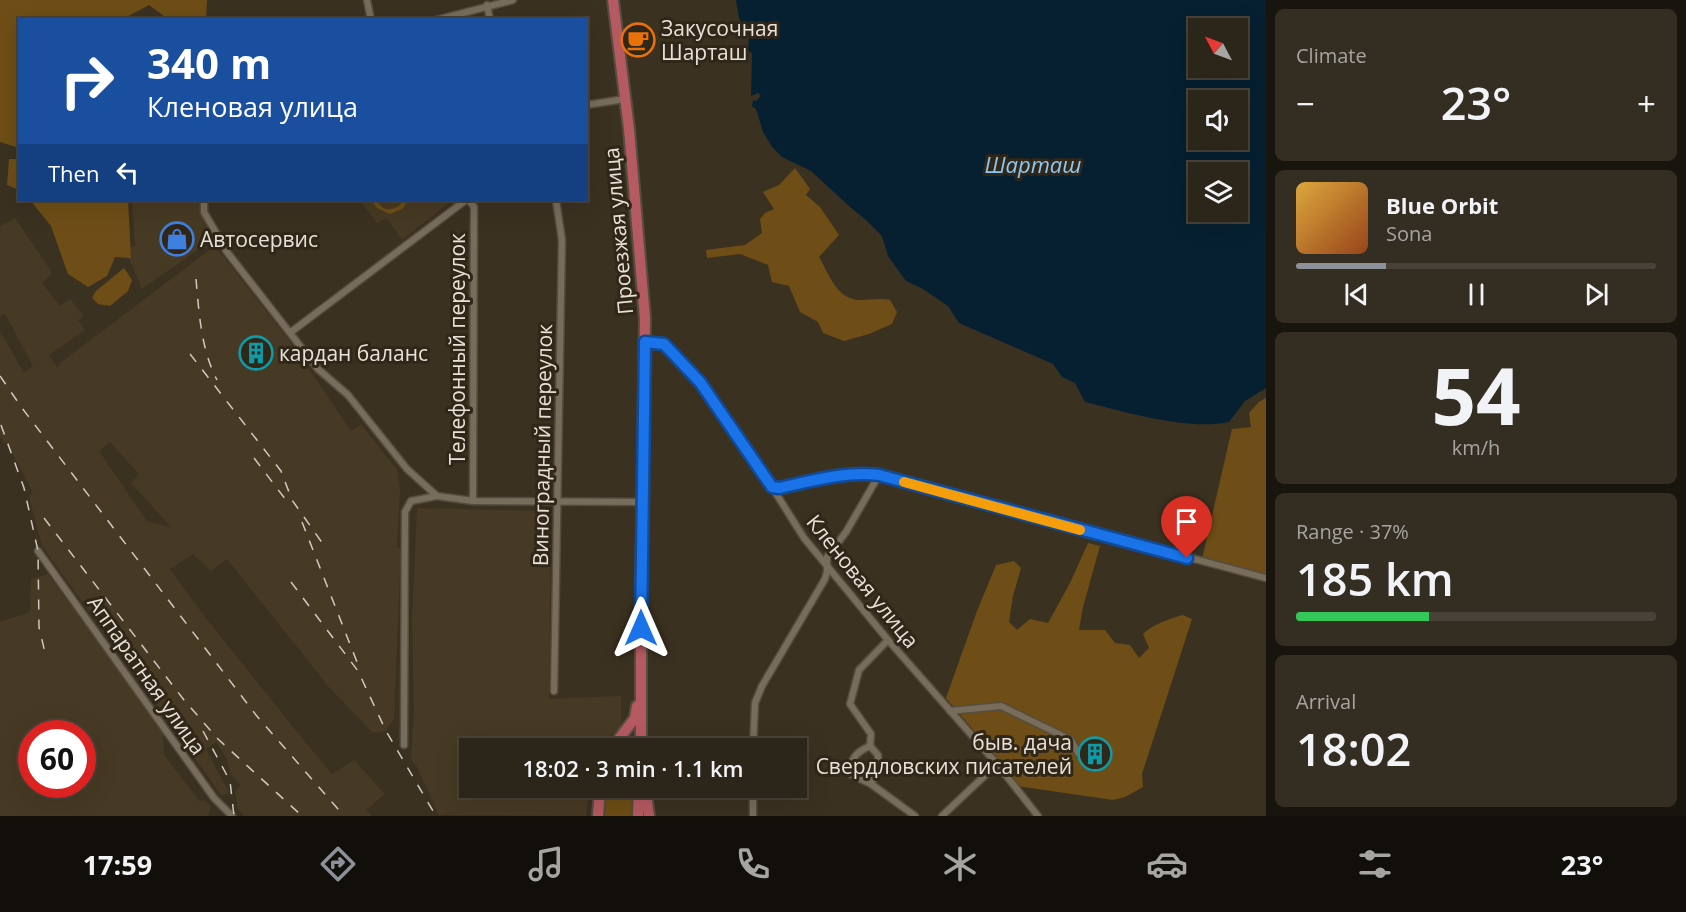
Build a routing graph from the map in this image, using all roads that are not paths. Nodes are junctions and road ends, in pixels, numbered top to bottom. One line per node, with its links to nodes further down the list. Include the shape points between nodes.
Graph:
1 (367, 0): 5 (street)
2 (513, 0): 4 (street)
3 (613, 0): 8 (main road, Проезжая улица)
4 (487, 6): 6 (street); 7 (street)
5 (371, 18)
6 (442, 18)
7 (490, 18)
8 (625, 99): 9 (street); 15 (main road, Проезжая улица)
9 (588, 105)
10 (204, 201): 14 (street, via 204,212 227,252)
11 (466, 201): 14 (street)
12 (468, 201): 19 (street, Телефонный переулок, via 474,207)
13 (556, 201): 20 (street, Виноградный переулок, via 562,240)
14 (291, 332): 18 (street, via 318,369 348,395 406,468)
15 (645, 342): 17 (street, Кленовая улица, via 664,344 700,382); 21 (main road, Проезжая улица)
16 (879, 475): 17 (street, via 827,477); 23 (street, via 827,557); 24 (street)
17 (772, 487): 23 (street, Кленовая улица, via 804,538)
18 (437, 496): 19 (street); 32 (street, via 411,501 405,512)
19 (473, 501): 20 (street)
20 (557, 501): 21 (street); 26 (street, Виноградный переулок)
21 (643, 502): 27 (main road, Проезжая улица)
22 (38, 551): 41 (street, Аппаратная улица, via 214,798)
23 (827, 565): 25 (street, Кленовая улица); 31 (street, via 825,579 762,686 755,704)
24 (1266, 578)
25 (888, 640): 28 (street, Кленовая улица); 33 (street, via 859,670 850,704 871,734)
26 (554, 691)
27 (641, 691): 29 (main road, via 634,718); 30 (main road, Проезжая улица)
28 (950, 711): 34 (street, via 1000,706 1071,740); 35 (street, Кленовая улица)
29 (620, 738)
30 (641, 738)
31 (753, 738)
32 (404, 745)
33 (870, 746): 36 (street, via 879,762); 36 (street, via 853,759 850,770 855,778)
34 (1078, 753)
35 (997, 764): 47 (street); 48 (street, Кленовая улица)
36 (872, 784): 46 (street)
37 (599, 798): 42 (main road)
38 (639, 798): 43 (main road)
39 (643, 798): 44 (main road)
40 (753, 798): 45 (street)
41 (232, 816)
42 (598, 816)
43 (638, 816)
44 (649, 816)
45 (753, 816)
46 (915, 816)
47 (942, 816)
48 (1038, 816)

